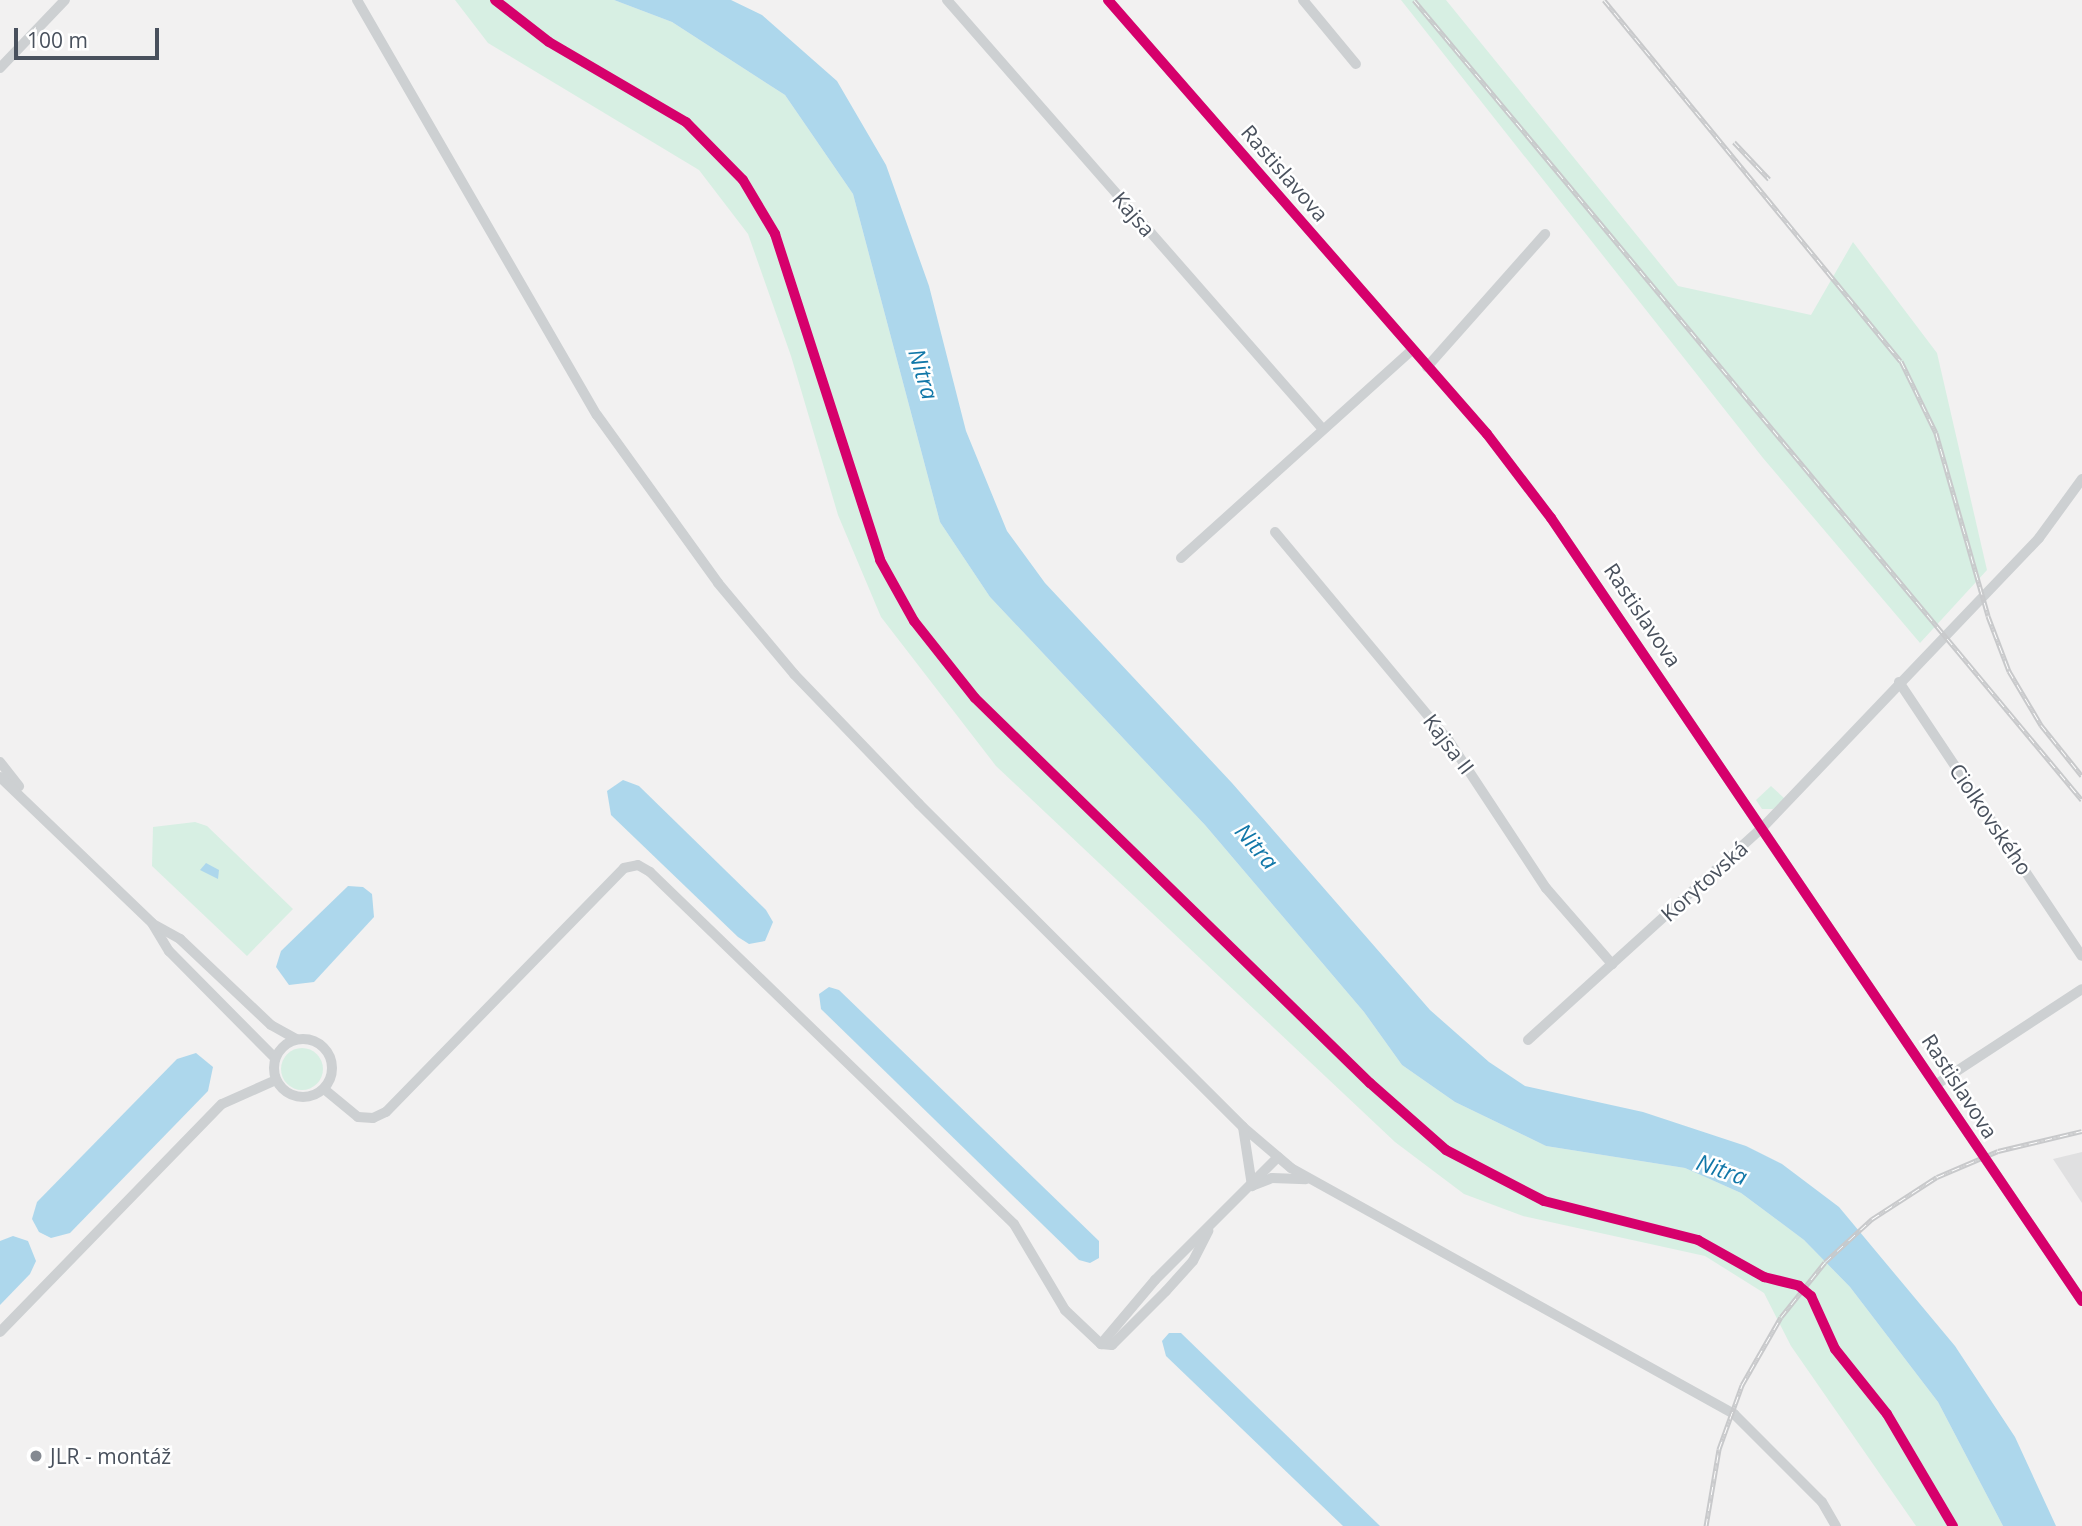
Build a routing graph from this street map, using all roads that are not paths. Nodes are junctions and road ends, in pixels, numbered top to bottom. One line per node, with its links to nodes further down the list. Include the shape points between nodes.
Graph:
1 (65, 0): 7 (street)
2 (357, 0): 30 (street, via 561,358 718,583 794,674 919,804)
3 (947, 0): 11 (street, Kajsa)
4 (1108, 0): 9 (street, Rastislavova)
5 (1303, 0): 6 (street)
6 (1356, 64)
7 (0, 68)
8 (1545, 234): 10 (street)
9 (1412, 349): 10 (street, Rastislavova); 11 (street)
10 (1427, 367): 19 (street, Rastislavova, via 1487,434 1551,518)
11 (1321, 427): 14 (street)
12 (2082, 480): 15 (street, Korytovská, via 2039,538)
13 (1275, 532): 22 (street, Kajsa II, via 1449,741 1546,888)
14 (1181, 558)
15 (1899, 682): 19 (street, Korytovská); 21 (street, Ciolkovského)
16 (0, 762): 18 (street)
17 (0, 777): 18 (street)
18 (37, 811): 20 (street)
19 (1762, 828): 22 (street, Korytovská); 28 (street, Rastislavova)
20 (152, 923): 24 (street, via 180,939 271,1025); 26 (street, via 169,951)
21 (2082, 956)
22 (1612, 964): 25 (street, Korytovská)
23 (2082, 989): 28 (street)
24 (296, 1039): 26 (street); 29 (street, via 309,1039 330,1054 333,1066)
25 (1528, 1040)
26 (275, 1058): 27 (street)
27 (276, 1080): 29 (street, via 282,1089 303,1097); 36 (street, via 222,1104)
28 (1937, 1084): 35 (street, Rastislavova)
29 (324, 1089): 37 (street, via 358,1117 373,1118 386,1112 624,868 638,865 660,881 1014,1224 1065,1310)
30 (1243, 1127): 31 (street); 33 (street)
31 (1278, 1157): 32 (street); 33 (street)
32 (1306, 1179): 33 (street, via 1272,1178); 38 (street, via 1734,1414 1822,1502)
33 (1251, 1186): 34 (street)
34 (1208, 1231): 37 (street, via 1155,1279); 37 (street, via 1193,1261 1166,1291 1112,1345)
35 (2082, 1301)
36 (0, 1332)
37 (1101, 1343)
38 (1836, 1526)

